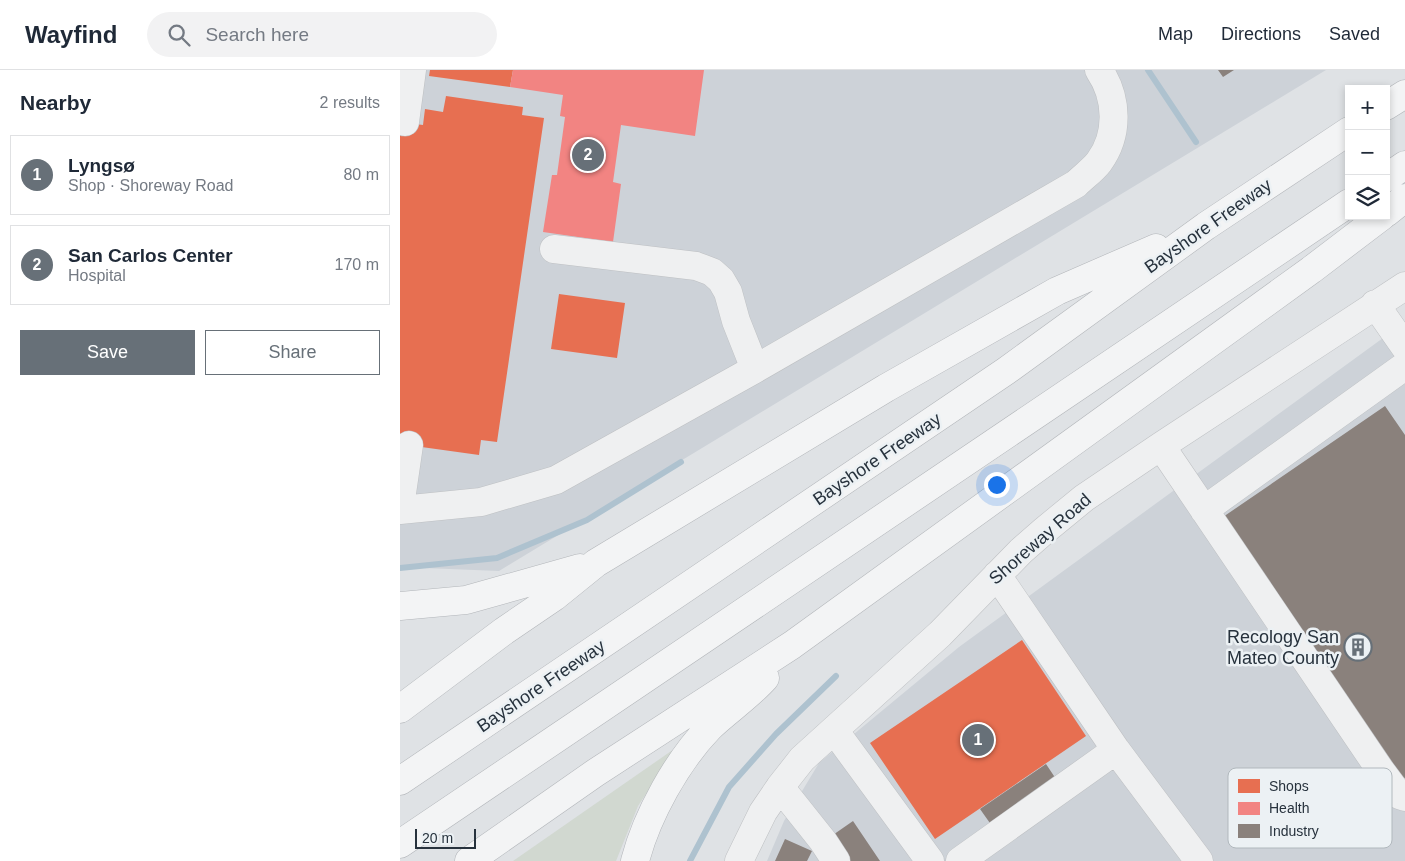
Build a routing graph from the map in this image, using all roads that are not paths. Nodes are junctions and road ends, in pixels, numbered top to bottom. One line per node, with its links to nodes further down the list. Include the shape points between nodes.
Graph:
1 (412, 70): 5 (street)
2 (1099, 70): 19 (street, via 1113,102 1113,133 1099,162 1076,184)
3 (1405, 94): 4 (highway)
4 (1390, 103)
5 (405, 122)
6 (1345, 134): 13 (highway, Bayshore Freeway)
7 (1405, 165): 8 (highway)
8 (1390, 175)
9 (1405, 198): 11 (highway)
10 (1345, 206): 36 (highway)
11 (1390, 210)
12 (1377, 220): 27 (highway)
13 (1206, 226): 24 (highway, via 1057,291 886,388); 32 (highway, Bayshore Freeway, via 1006,371)
14 (554, 249): 19 (street, via 696,266 712,272 728,292)
15 (1405, 286): 16 (street, Shoreway Road)
16 (1375, 304): 17 (street); 21 (street, Shoreway Road)
17 (1405, 348)
18 (1405, 366): 23 (street)
19 (755, 369): 22 (street, via 556,480 481,502)
20 (409, 445): 22 (street)
21 (1161, 446): 23 (street); 25 (street, Shoreway Road, via 1084,498)
22 (400, 508)
23 (1204, 510): 31 (street)
24 (596, 563): 26 (highway, via 466,600); 28 (highway)
25 (997, 575): 29 (street, Shoreway Road, via 940,634); 30 (street)
26 (400, 606)
27 (792, 645): 38 (highway, via 595,773); 39 (highway, via 758,686 710,728 688,754 668,783)
28 (400, 709)
29 (834, 730): 34 (street, Shoreway Road, via 802,759); 41 (street)
30 (1116, 750): 42 (street); 43 (street)
31 (1379, 768)
32 (400, 781)
33 (1392, 786): 35 (street)
34 (780, 787): 37 (street); 40 (street, Shoreway Road)
35 (1405, 797)
36 (400, 844)
37 (831, 858)
38 (469, 861)
39 (635, 861)
40 (738, 861)
41 (930, 861)
42 (960, 861)
43 (1199, 861)

